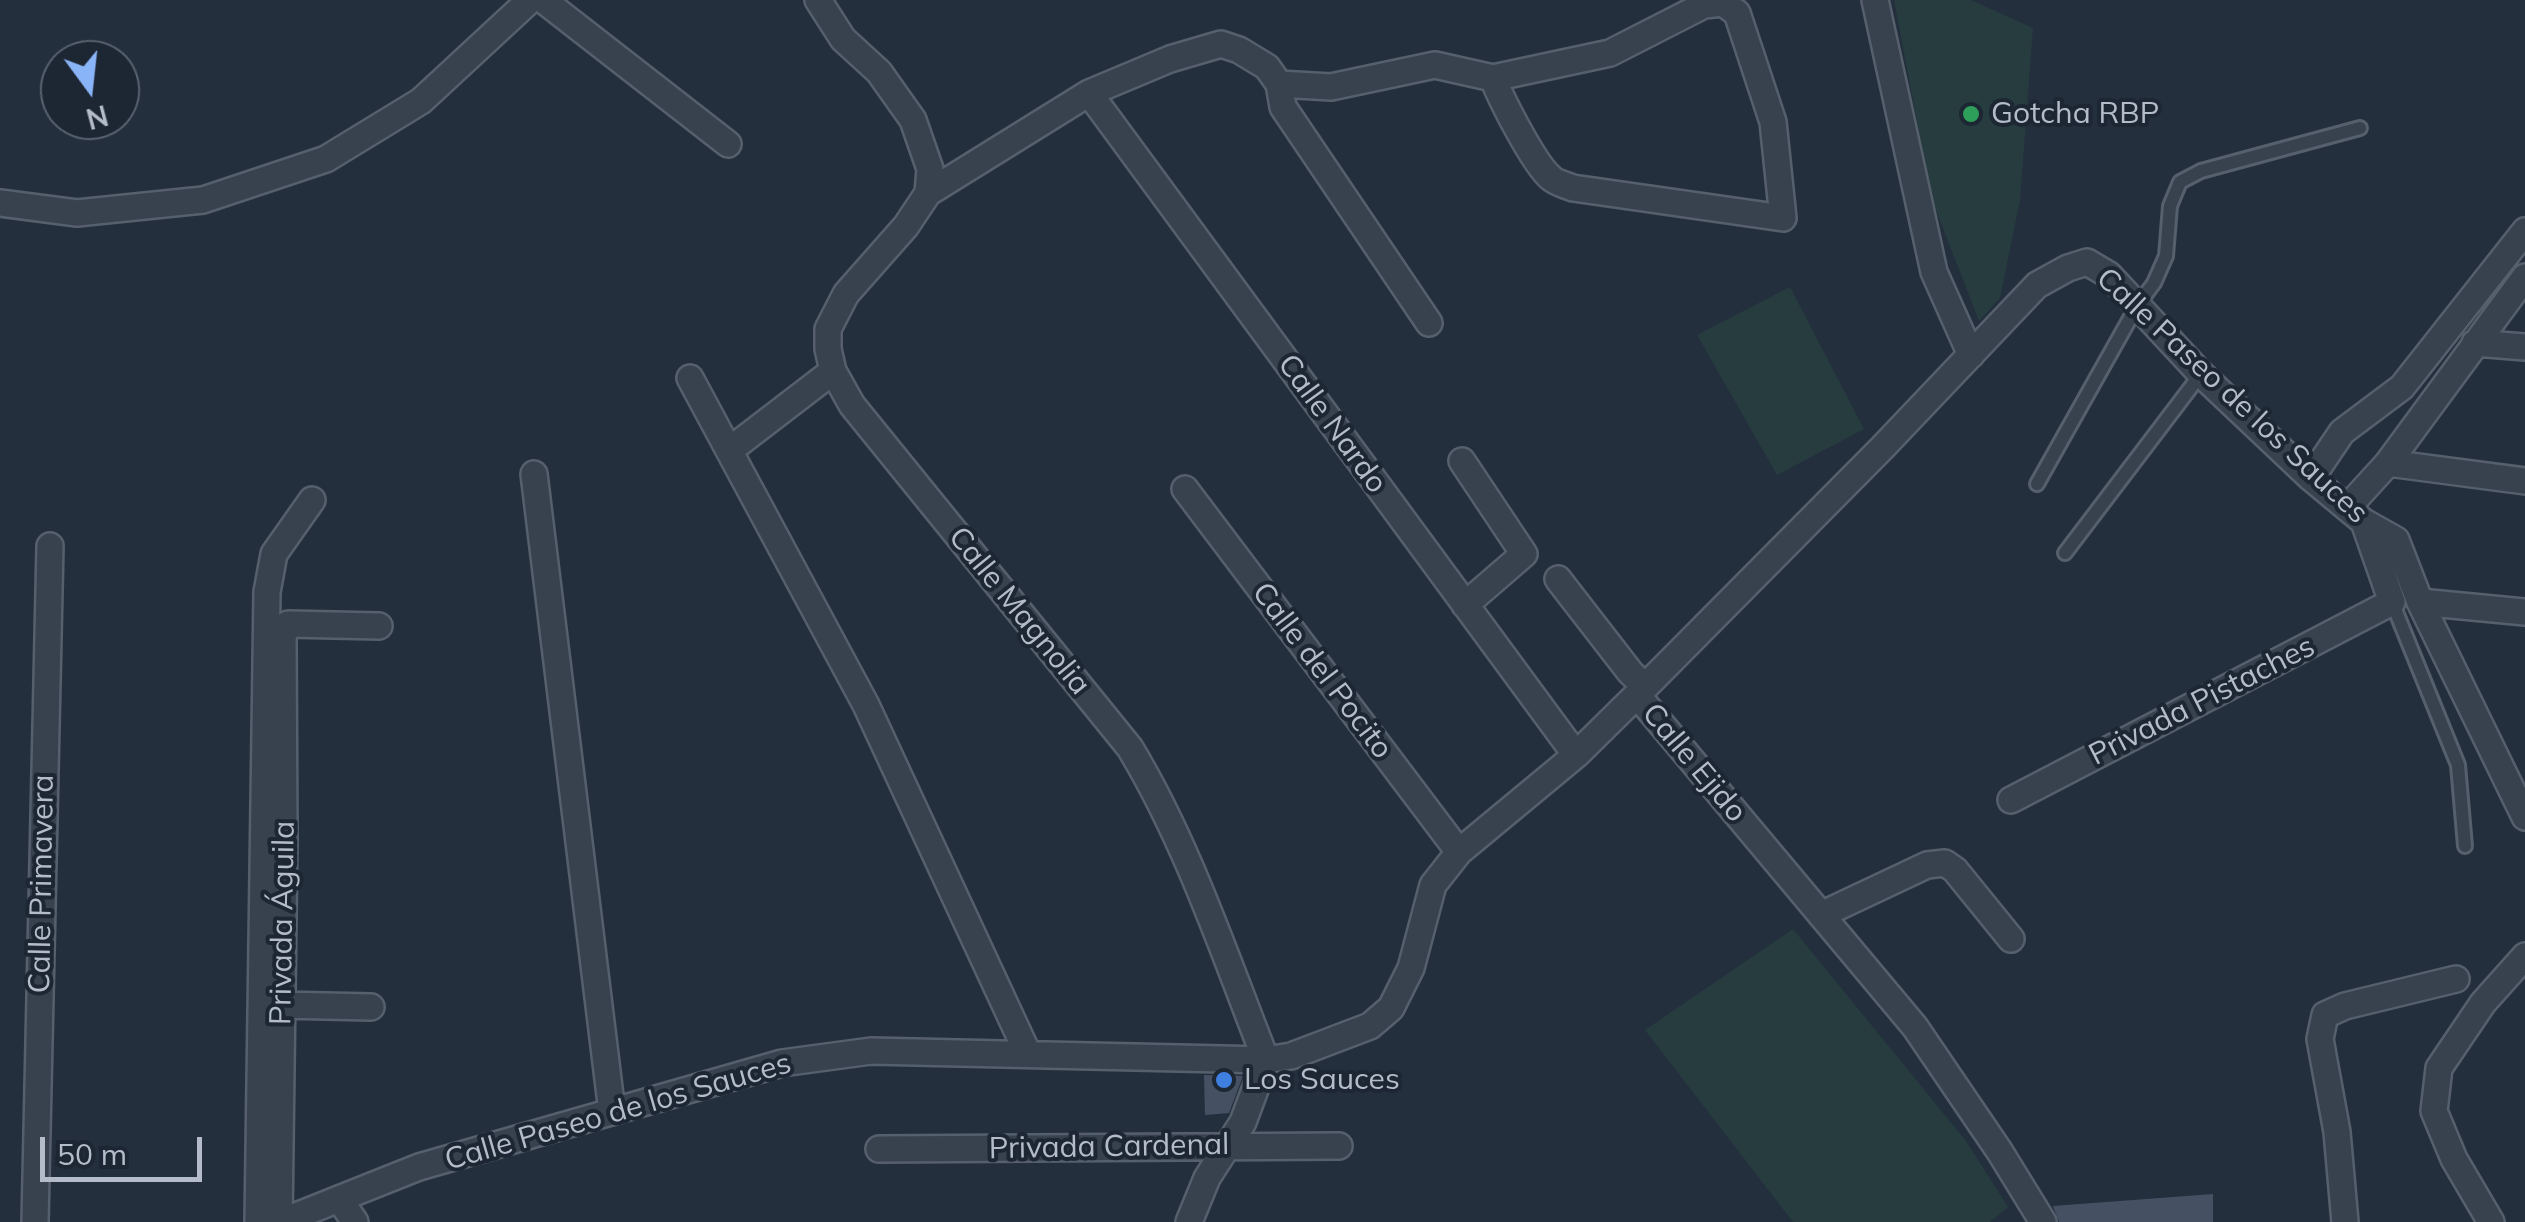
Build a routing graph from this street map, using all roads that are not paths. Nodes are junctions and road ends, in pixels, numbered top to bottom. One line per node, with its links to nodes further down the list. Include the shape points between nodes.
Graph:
1 (530, 0): 11 (street, via 421,101 326,159 203,200 76,213)
2 (543, 0): 9 (street)
3 (818, 0): 10 (street, via 913,120 930,170)
4 (1875, 0): 18 (street, via 1934,272)
5 (1493, 78): 5 (street, via 1610,53 1704,5 1723,3 1736,13 1773,122 1783,218 1552,180); 6 (street, via 1435,65 1331,87)
6 (1279, 84): 7 (street, via 1267,67 1221,44); 15 (street, via 1283,107)
7 (1089, 93): 10 (street); 37 (street, Calle Nardo)
8 (2360, 128): 14 (lane, via 2180,182 2170,206 2166,256)
9 (728, 144)
10 (928, 193): 19 (street, Calle Magnolia, via 846,294 828,329)
11 (0, 202)
12 (2525, 231): 26 (street, via 2402,387 2342,432)
13 (2525, 277): 16 (street)
14 (2137, 306): 18 (street, Calle Paseo de los Sauces, via 2088,262 2037,285); 20 (street, Calle Paseo de los Sauces); 28 (lane)
15 (1429, 323)
16 (2475, 342): 17 (street); 24 (street)
17 (2525, 346)
18 (1970, 355): 40 (street, Calle Paseo de los Sauces)
19 (833, 371): 22 (street); 53 (street, Calle Magnolia, via 852,405 1130,748 1198,891)
20 (2202, 374): 26 (street, Calle Paseo de los Sauces); 33 (lane)
21 (690, 378): 22 (street)
22 (730, 450): 52 (street, via 866,705)
23 (1462, 461): 37 (street, via 1524,554)
24 (2388, 462): 27 (street); 31 (street)
25 (534, 474): 54 (street)
26 (2310, 478): 31 (street, Calle Paseo de los Sauces)
27 (2525, 481)
28 (2037, 484)
29 (1185, 490): 45 (street, Calle del Pocito)
30 (312, 500): 60 (street, via 274,554 267,592)
31 (2355, 515): 35 (street); 36 (street, Calle Paseo de los Sauces, via 2396,540)
32 (50, 546): 59 (street, Calle Primavera)
33 (2065, 554)
34 (1558, 579): 40 (street)
35 (2392, 602): 42 (street, Privada Pistaches); 44 (lane, via 2458,764)
36 (2420, 602): 38 (street); 43 (street, Calle Paseo de los Sauces)
37 (1466, 605): 41 (street, Calle Nardo)
38 (2525, 612)
39 (379, 626): 50 (street, Privada Águila, via 288,624 284,637)
40 (1641, 691): 41 (street, Calle Ejido); 46 (street, Calle Ejido)
41 (1576, 754): 45 (street, Calle Ejido)
42 (2011, 800)
43 (2523, 809)
44 (2465, 846)
45 (1460, 852): 53 (street, Calle Ejido, via 1433,885 1411,968 1392,1008 1370,1026)
46 (1821, 915): 47 (street, via 1926,865 1946,863); 64 (street, Calle Ejido, via 1915,1027)
47 (2011, 939)
48 (2525, 956): 66 (street, via 2482,1003 2439,1068 2434,1112)
49 (2456, 979): 65 (street, via 2325,1014 2320,1039)
50 (282, 1005): 51 (street); 61 (street, Privada Águila)
51 (370, 1007)
52 (1028, 1054): 53 (street, Calle Paseo de los Sauces); 54 (street, Calle Paseo de los Sauces, via 871,1051 782,1063)
53 (1266, 1060): 55 (street)
54 (612, 1112): 58 (street, Calle Paseo de los Sauces, via 420,1167)
55 (1229, 1146): 56 (street, Privada Cardenal); 57 (street, Privada Cardenal); 63 (street)
56 (1339, 1146)
57 (878, 1150)
58 (340, 1200): 61 (street, Calle Paseo de los Sauces); 62 (street)
59 (35, 1222)
60 (258, 1222)
61 (280, 1222)
62 (356, 1222)
63 (1189, 1222)
64 (2043, 1222)
65 (2345, 1222)
66 (2491, 1222)

